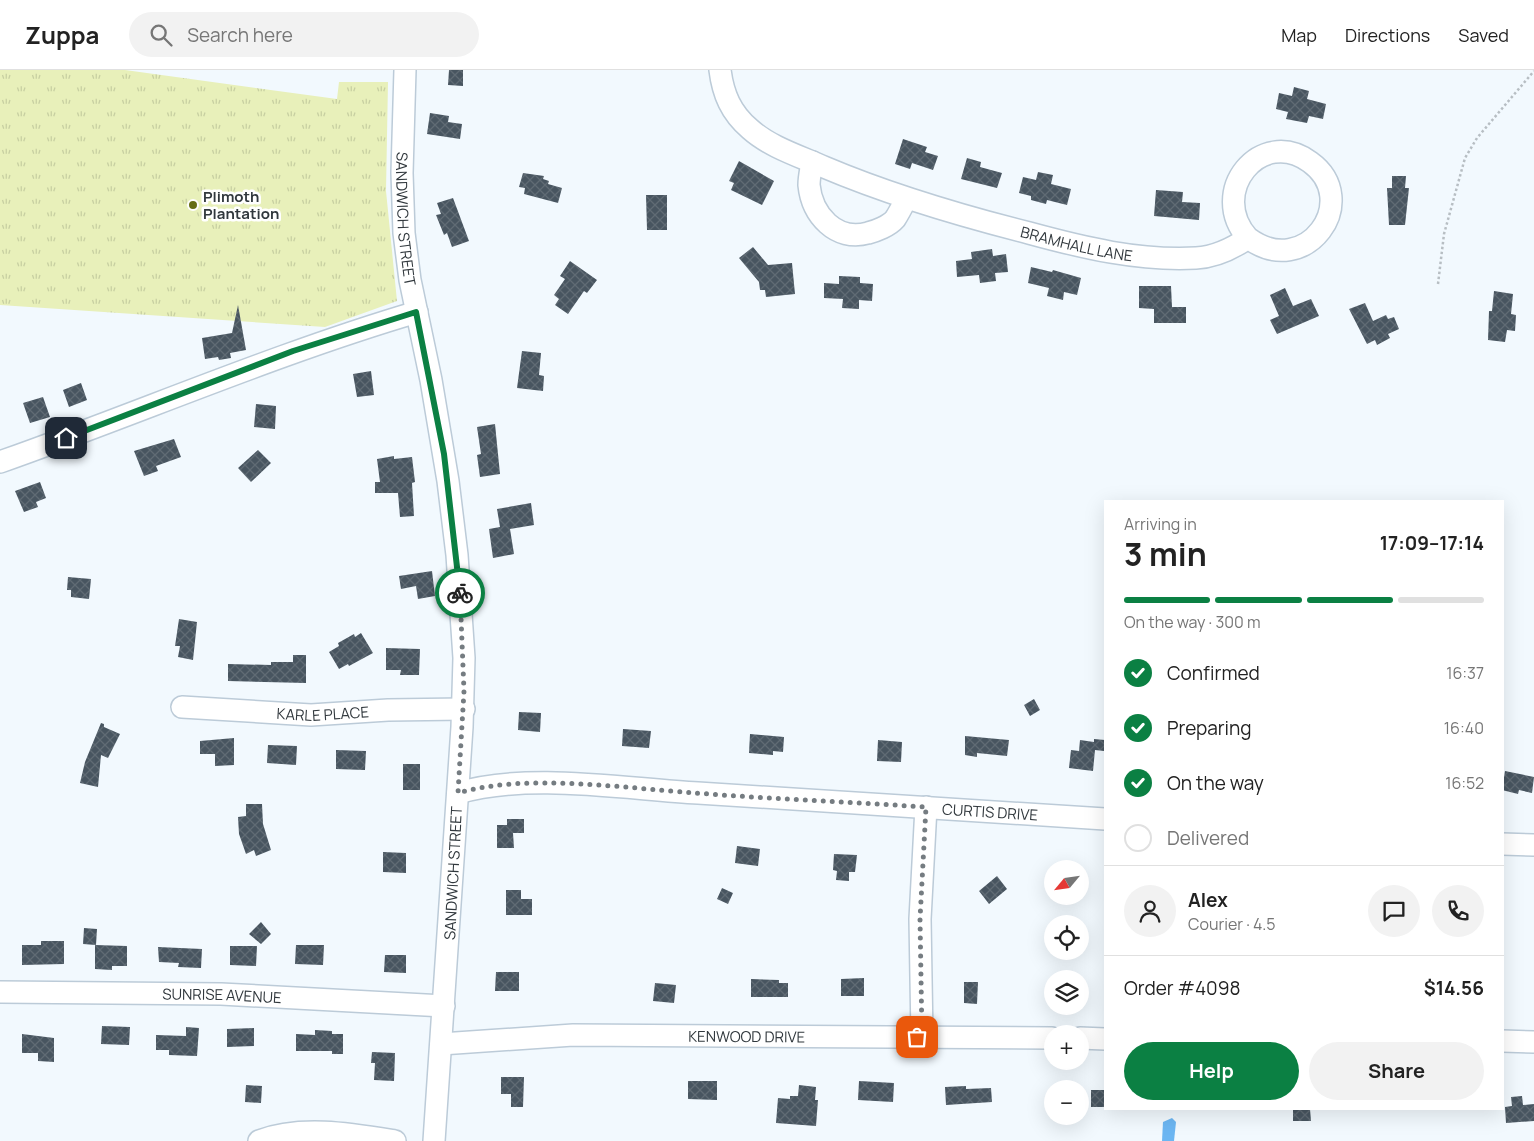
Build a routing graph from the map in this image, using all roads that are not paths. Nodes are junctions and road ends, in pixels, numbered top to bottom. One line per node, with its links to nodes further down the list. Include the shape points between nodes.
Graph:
1 (404, 70): 6 (street, SANDWICH STREET, via 403,220)
2 (720, 70): 3 (street, BRAMHALL LANE, via 725,97 735,114 751,130)
3 (812, 162): 4 (street, BRAMHALL LANE); 4 (street, via 811,198 820,217 835,230 858,236 875,231 894,220)
4 (906, 199): 5 (street, BRAMHALL LANE, via 1097,252 1197,258 1224,253)
5 (1248, 238): 5 (street, via 1267,249 1283,251 1299,248 1317,236 1328,218 1330,197 1324,177 1310,162 1291,154 1270,154 1260,157 1244,170 1234,186 1232,205 1237,223)
6 (416, 312): 7 (street, via 293,351); 9 (street, SANDWICH STREET, via 440,427 455,531)
7 (0, 462)
8 (182, 707): 9 (street, KARLE PLACE, via 311,715)
9 (464, 709): 10 (street, SANDWICH STREET)
10 (458, 793): 11 (street, CURTIS DRIVE, via 481,786 533,784); 16 (street, SANDWICH STREET)
11 (926, 807): 12 (street, CURTIS DRIVE); 17 (street, via 920,919)
12 (1104, 819)
13 (1504, 844): 14 (street)
14 (1534, 845)
15 (0, 992): 16 (street, SUNRISE AVENUE, via 221,994)
16 (444, 1006): 23 (street, SANDWICH STREET)
17 (922, 1037): 18 (street, KENWOOD DRIVE); 23 (street, KENWOOD DRIVE, via 573,1035)
18 (1044, 1038)
19 (1089, 1038): 20 (street)
20 (1104, 1039)
21 (1504, 1041): 22 (street)
22 (1534, 1042)
23 (441, 1044): 26 (street, SANDWICH STREET)
24 (259, 1141): 25 (street, via 309,1133)
25 (395, 1141)
26 (434, 1141)

